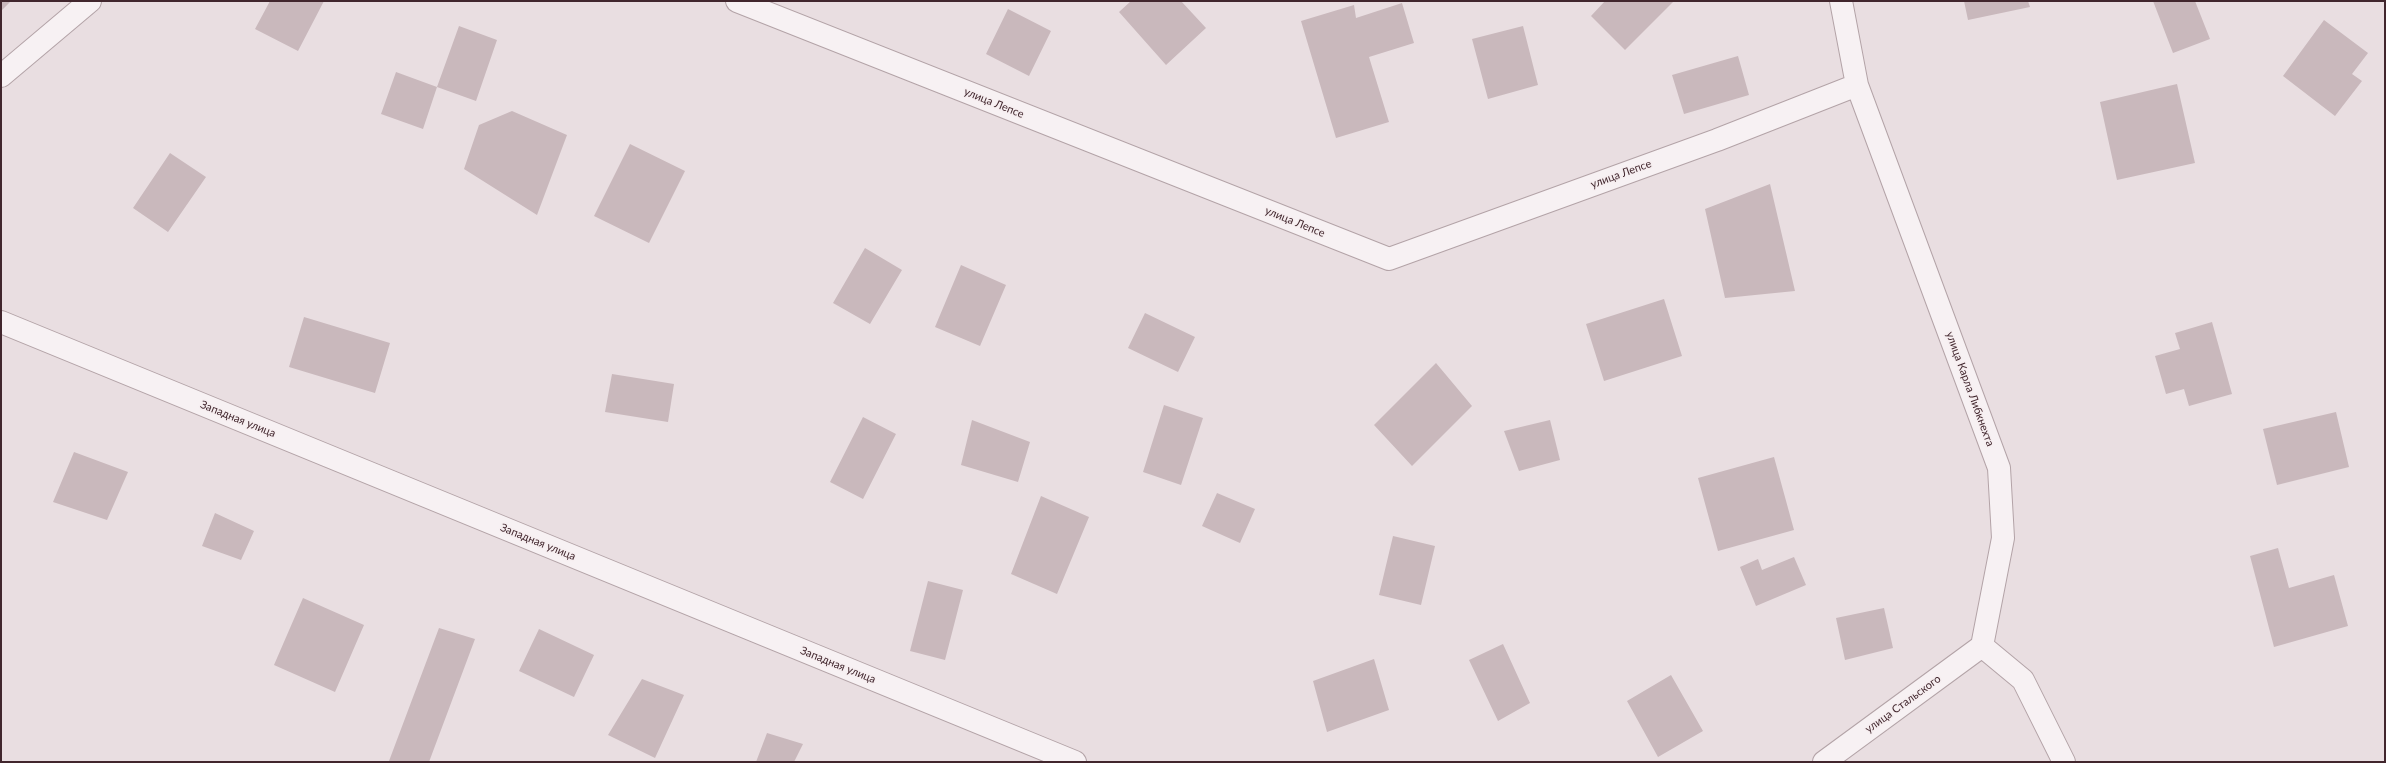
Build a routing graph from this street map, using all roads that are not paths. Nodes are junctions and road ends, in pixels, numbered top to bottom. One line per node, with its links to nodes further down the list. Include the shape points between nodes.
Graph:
1 (90, 1): 4 (street)
2 (737, 1): 5 (street, улица Лепсе, via 1389,259 1717,140)
3 (1841, 1): 5 (street, улица Карла Либкнехта)
4 (1, 76)
5 (1857, 84): 7 (street, улица Карла Либкнехта, via 1999,468 2002,538)
6 (1, 322): 8 (street, Западная улица)
7 (1982, 646): 9 (street, улица Стальского); 10 (street, via 2023,680)
8 (1075, 762)
9 (1824, 762)
10 (2064, 762)

